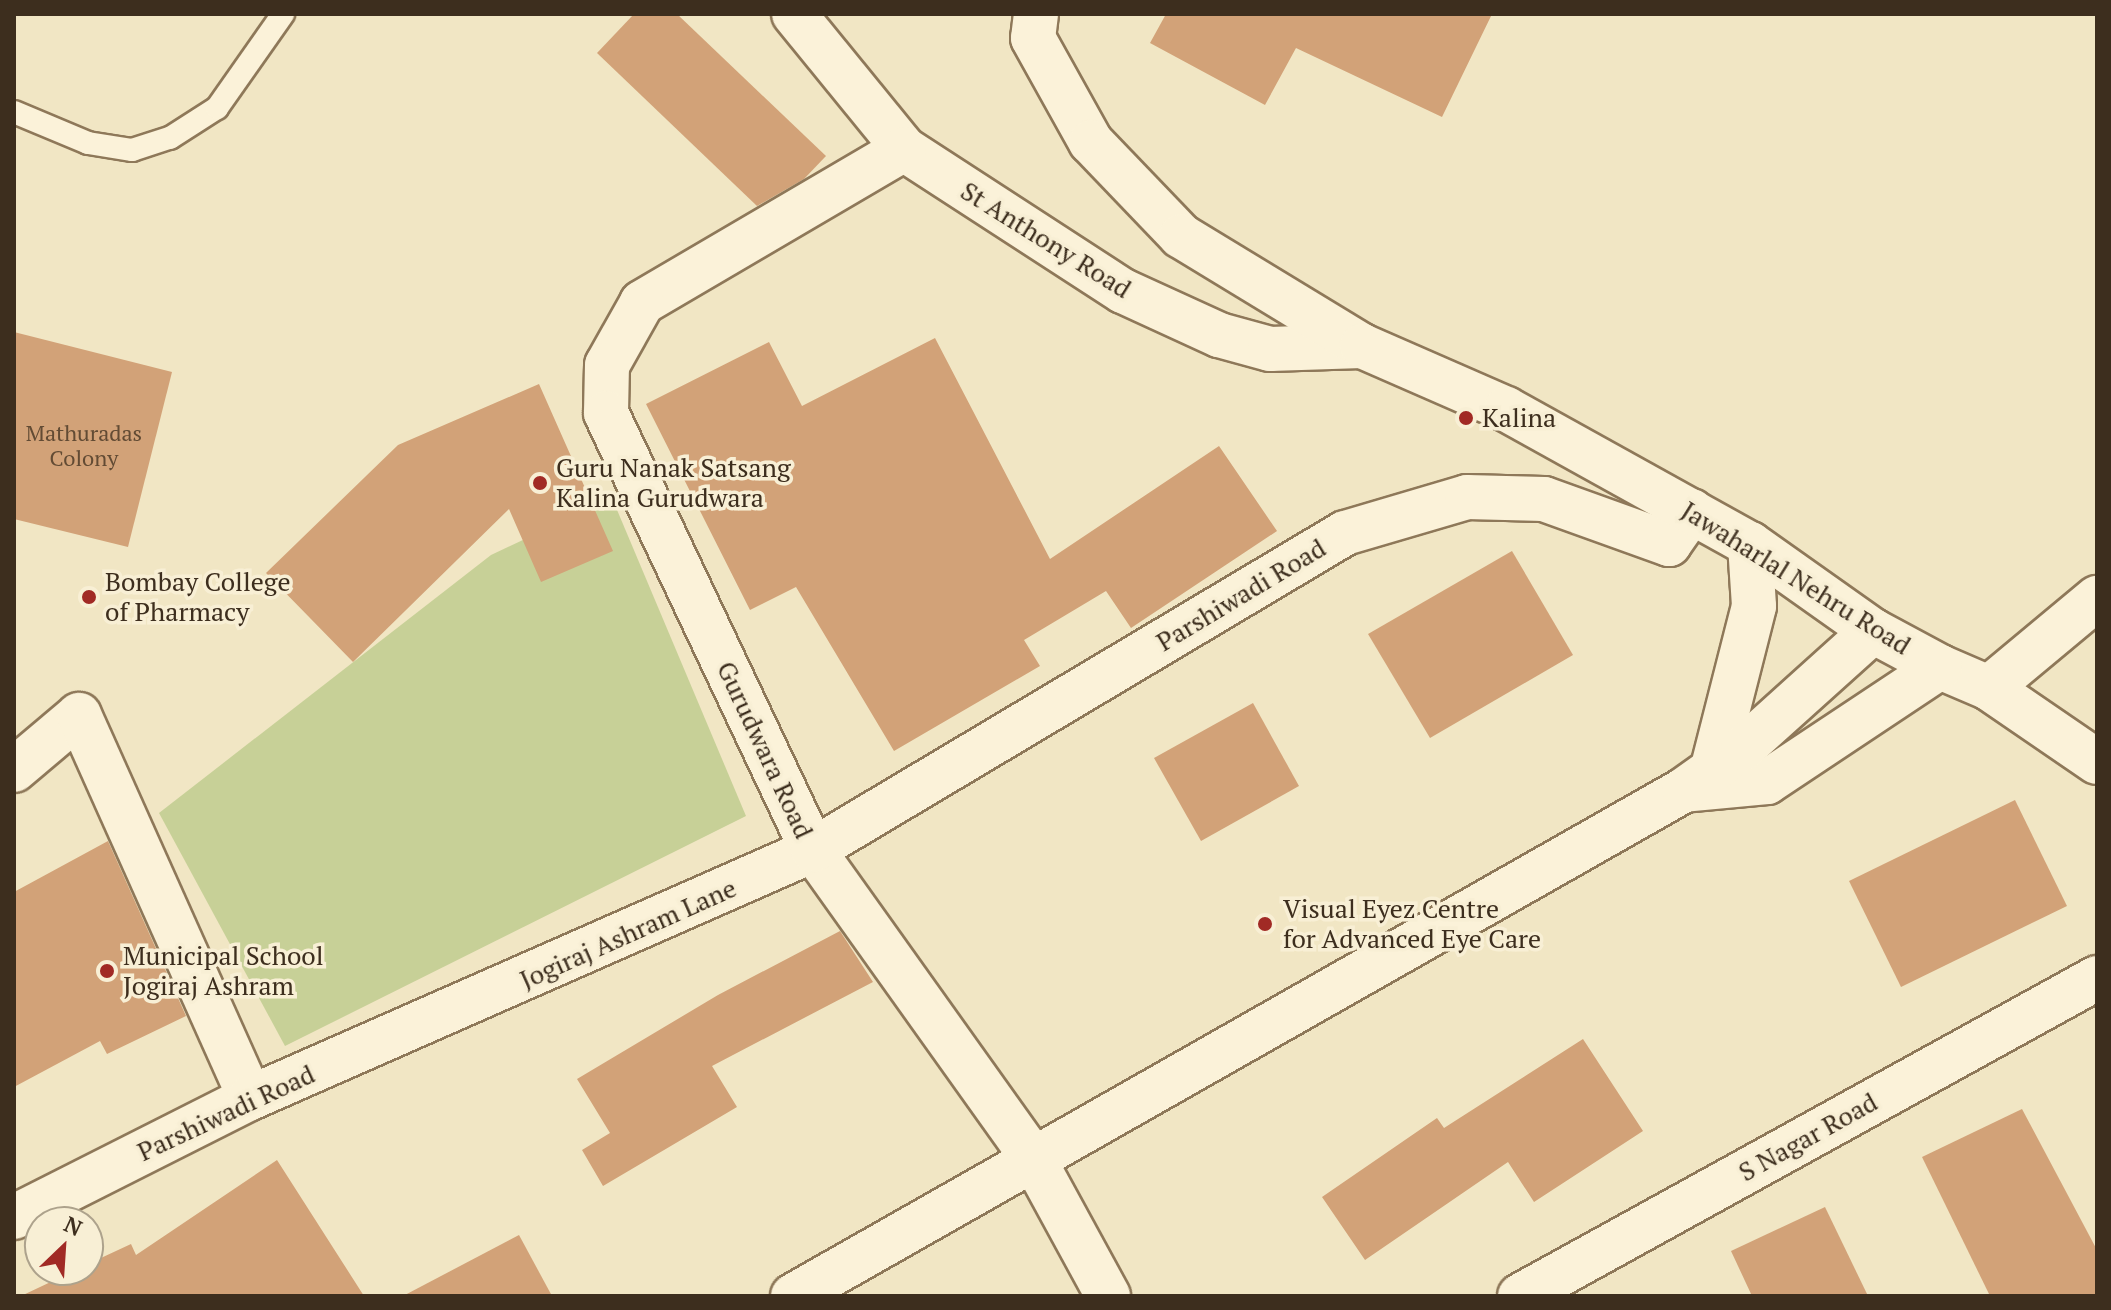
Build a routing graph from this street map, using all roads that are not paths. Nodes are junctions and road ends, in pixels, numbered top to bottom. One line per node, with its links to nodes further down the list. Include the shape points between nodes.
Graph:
1 (283, 14): 4 (lane, via 217,108 170,138 132,150 88,143)
2 (1036, 14): 6 (street, Jawaharlal Nehru Road, via 1033,38 1091,142 1181,236)
3 (804, 19): 5 (street, St Anthony Road)
4 (14, 112)
5 (904, 149): 6 (street, St Anthony Road, via 1123,291 1219,335 1270,349); 16 (street, Gurudwara Road, via 642,303 607,365 606,413)
6 (1362, 346): 7 (street, Jawaharlal Nehru Road, via 1506,409)
7 (1692, 511): 8 (street, Jawaharlal Nehru Road); 16 (street, Parshiwadi Road, via 1669,544 1544,499 1467,497 1345,533)
8 (1750, 544): 10 (street, Jawaharlal Nehru Road); 15 (street, via 1754,606)
9 (2097, 598): 12 (street)
10 (1873, 631): 11 (street, Jawaharlal Nehru Road); 15 (street)
11 (1940, 667): 12 (street, Jawaharlal Nehru Road); 15 (street, via 1767,782)
12 (1989, 688): 13 (street, Jawaharlal Nehru Road)
13 (2097, 762)
14 (14, 770): 19 (street, via 79,715)
15 (1698, 781): 20 (street)
16 (813, 850): 18 (street, Jogiraj Ashram Lane); 20 (street, Gurudwara Road)
17 (2097, 978): 22 (street, S Nagar Road)
18 (443, 1017): 19 (street, Parshiwadi Road)
19 (250, 1098): 21 (street, Parshiwadi Road)
20 (1034, 1160): 23 (street); 24 (street, Gurudwara Road)
21 (14, 1217)
22 (1532, 1293)
23 (793, 1296)
24 (1108, 1296)

